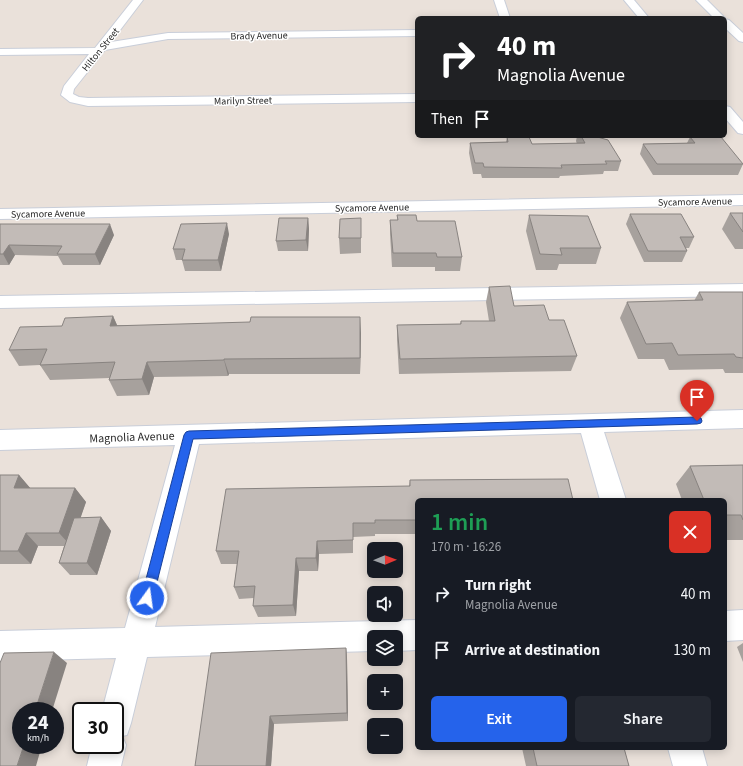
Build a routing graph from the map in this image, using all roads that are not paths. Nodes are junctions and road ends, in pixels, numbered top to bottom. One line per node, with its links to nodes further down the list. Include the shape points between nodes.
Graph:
1 (138, 0): 11 (street, Hilton Street)
2 (499, 0): 5 (street)
3 (628, 0): 6 (street)
4 (701, 0): 7 (street)
5 (504, 16)
6 (642, 16)
7 (718, 16)
8 (727, 24): 10 (street)
9 (415, 33): 11 (street, Brady Avenue, via 168,36)
10 (743, 39)
11 (99, 49): 12 (street, Brady Avenue); 13 (street, Hilton Street, via 68,89 67,95)
12 (0, 52)
13 (70, 98): 14 (street, Marilyn Street, via 88,102)
14 (415, 98)
15 (727, 112): 16 (street)
16 (743, 130)
17 (743, 200): 18 (street, Sycamore Avenue)
18 (0, 214)
19 (743, 290): 20 (street)
20 (0, 302)
21 (743, 419): 22 (street, Magnolia Avenue)
22 (590, 424): 23 (street, Magnolia Avenue); 25 (street)
23 (189, 435): 24 (street, Magnolia Avenue); 29 (street)
24 (0, 440)
25 (612, 498)
26 (743, 625): 27 (street)
27 (727, 626)
28 (415, 636): 29 (street)
29 (136, 643): 30 (street); 31 (street)
30 (0, 646)
31 (121, 702)
32 (686, 750): 35 (street)
33 (107, 754): 34 (street)
34 (104, 766)
35 (690, 766)

